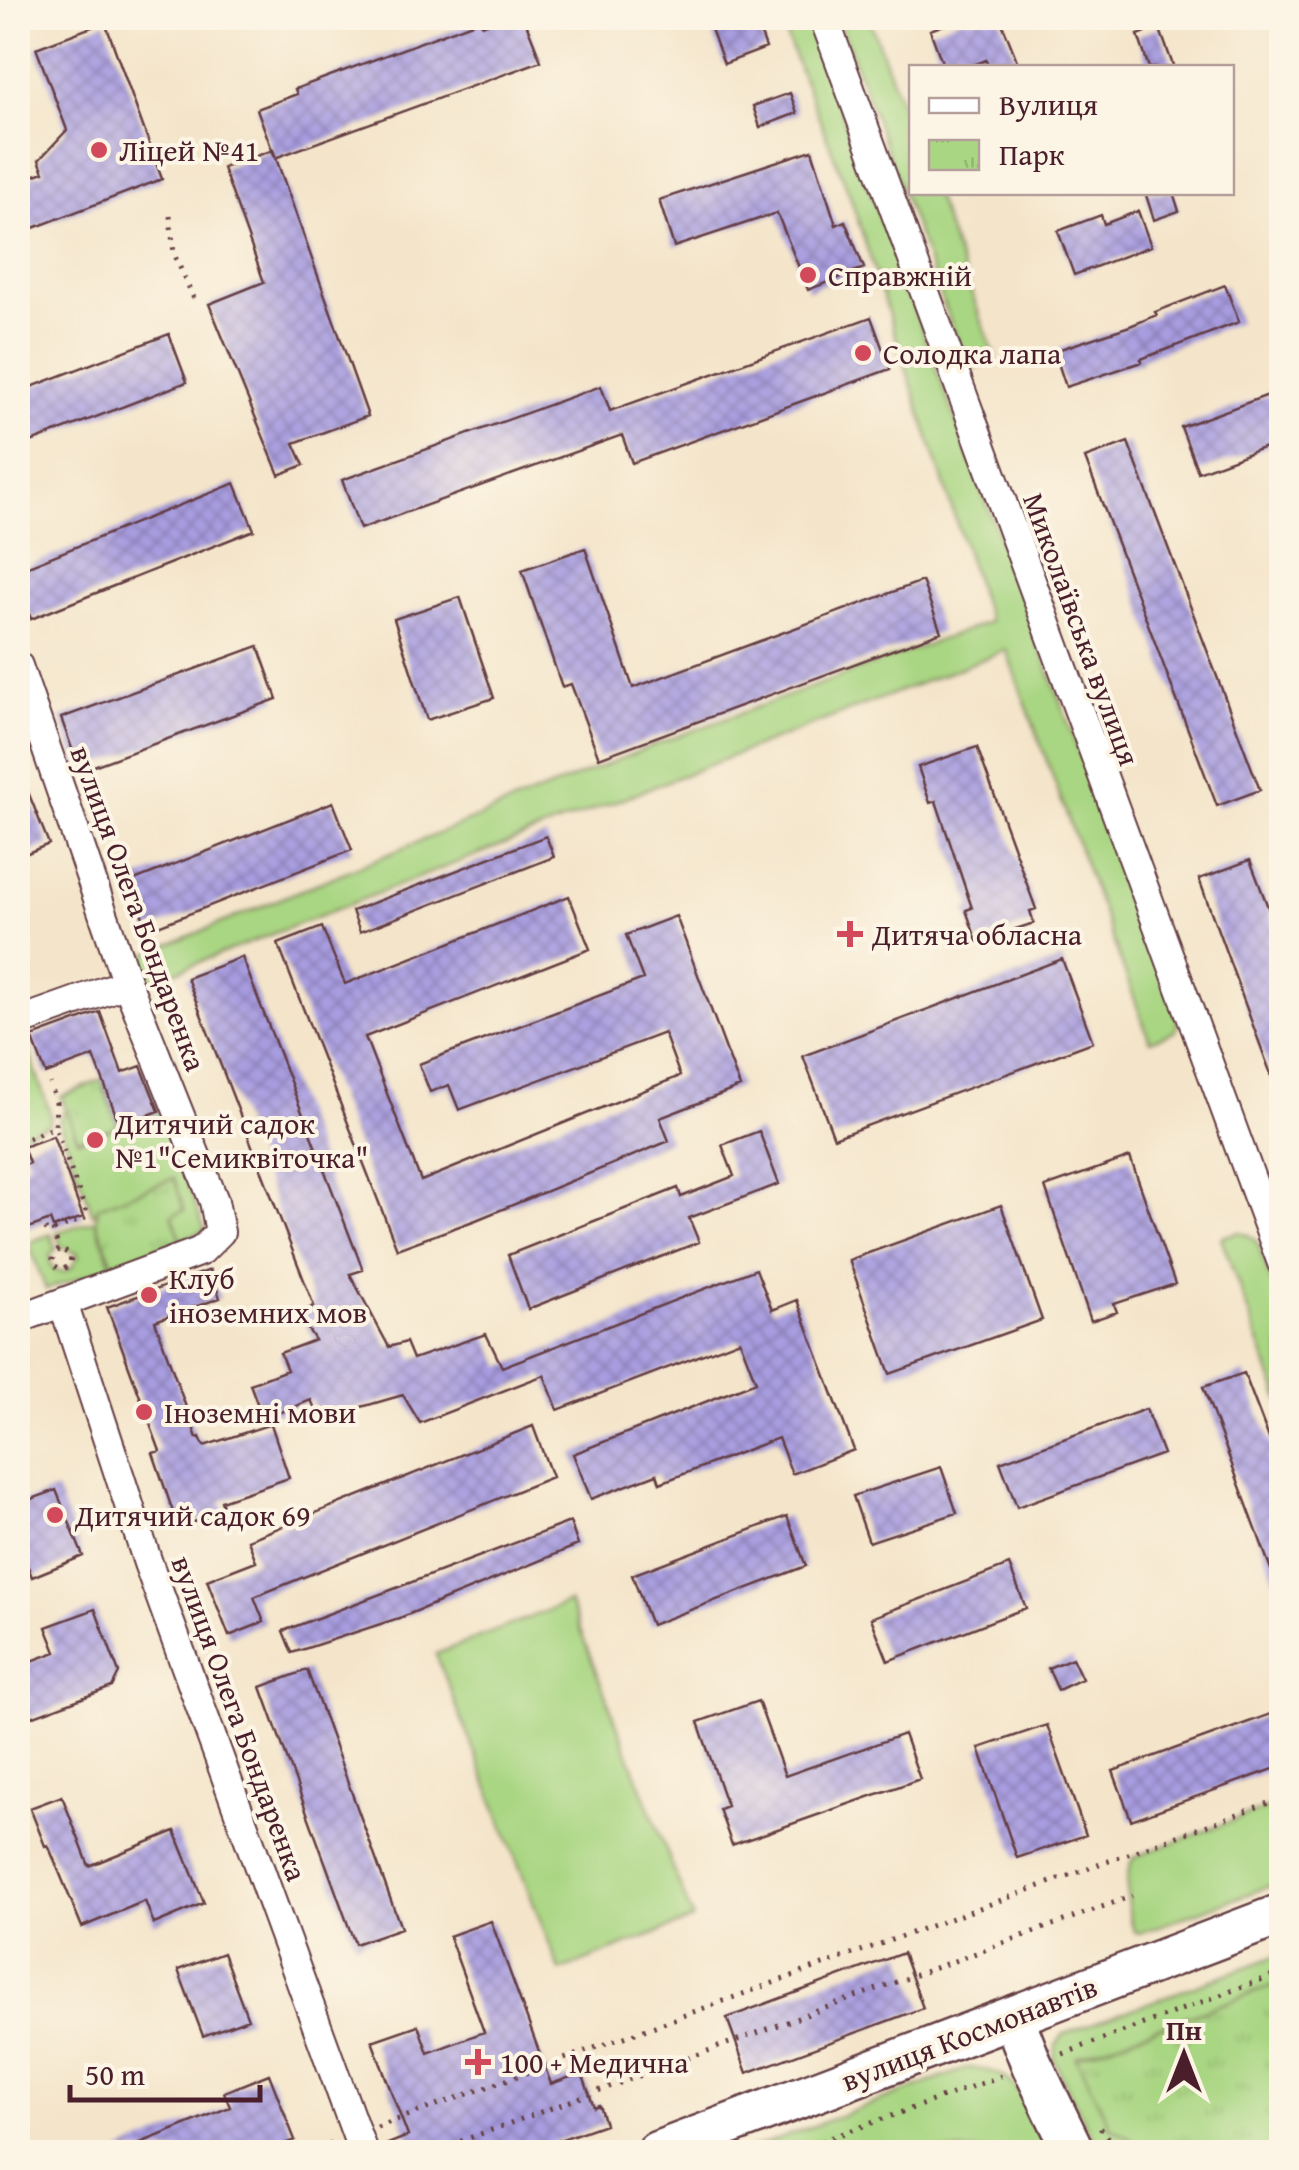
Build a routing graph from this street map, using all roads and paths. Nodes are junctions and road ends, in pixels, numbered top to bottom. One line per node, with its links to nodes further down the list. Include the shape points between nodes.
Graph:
1 (824, 18): 17 (street, Миколаївська вулиця)
2 (1123, 18): 3 (path, via 1127,30)
3 (1155, 18)
4 (170, 216): 5 (path, via 174,254)
5 (194, 299)
6 (1270, 474): 7 (path)
7 (1282, 506)
8 (18, 666): 9 (street, вулиця Олега Бондаренка)
9 (127, 983): 10 (street); 18 (street, вулиця Олега Бондаренка, via 214,1201 220,1232 201,1251)
10 (18, 1022)
11 (50, 1083): 12 (path)
12 (55, 1126): 13 (path); 15 (path, via 88,1217)
13 (18, 1142)
14 (45, 1229): 15 (path)
15 (53, 1230): 16 (path)
16 (59, 1250)
17 (1282, 1263)
18 (63, 1304): 19 (street, вулиця Олега Бондаренка); 27 (street, вулиця Олега Бондаренка, via 148,1563)
19 (18, 1319)
20 (1282, 1798): 27 (path)
21 (1132, 1896): 29 (path)
22 (1282, 1914): 24 (main road, вулиця Космонавтів)
23 (1282, 1972): 25 (path)
24 (1013, 2016): 25 (main road); 30 (main road, вулиця Космонавтів)
25 (1032, 2065): 31 (path); 32 (main road)
26 (1094, 2114): 33 (path, via 1109,2138)
27 (360, 2144): 28 (path)
28 (309, 2152)
29 (431, 2152)
30 (658, 2152)
31 (792, 2152)
32 (1074, 2152)
33 (1133, 2152)

